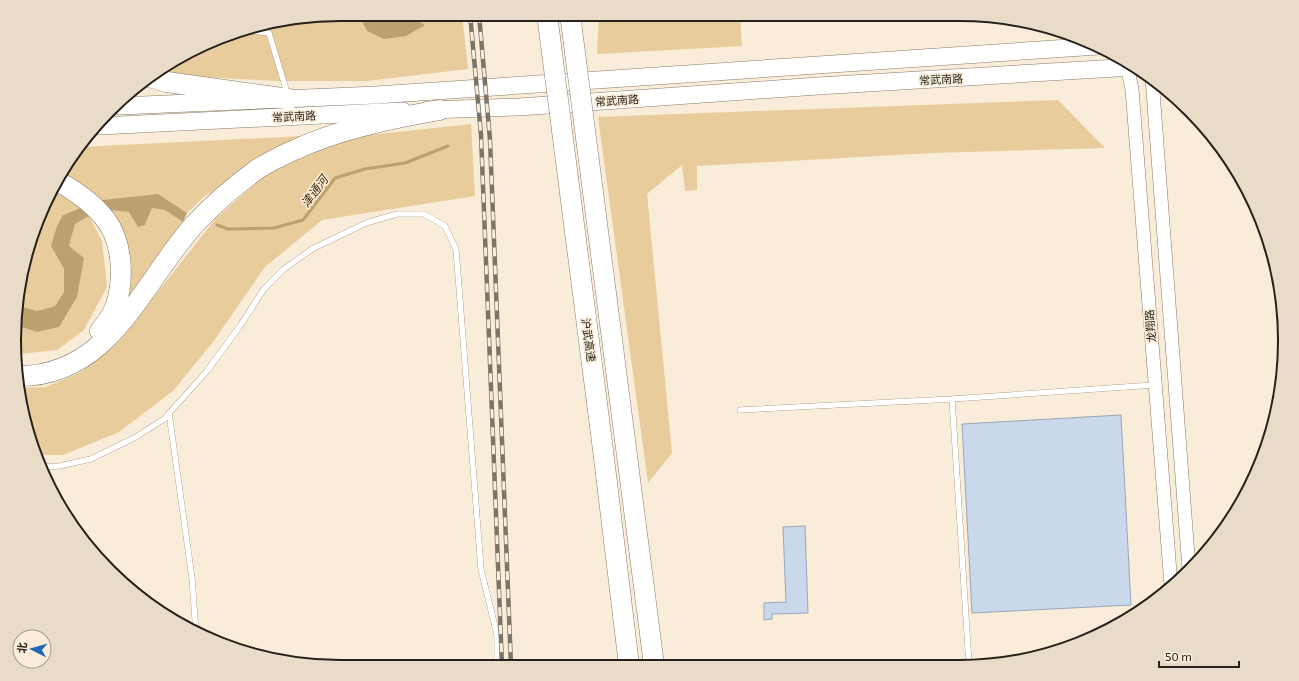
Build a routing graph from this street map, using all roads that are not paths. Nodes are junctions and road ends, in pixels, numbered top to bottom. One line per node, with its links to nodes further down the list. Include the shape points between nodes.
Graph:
1 (547, 21): 26 (highway, 沪武高速, bridge, via 604,450)
2 (571, 21): 27 (highway, 沪武高速, bridge)
3 (257, 32): 9 (lane, via 269,34)
4 (1085, 47): 9 (main road, 常武南路)
5 (1122, 66): 11 (main road, 常武南路, via 519,107)
6 (1130, 71): 16 (street, 龙翔路)
7 (157, 79): 9 (highway)
8 (1153, 87): 21 (street, 龙翔路)
9 (289, 99): 10 (main road, 常武南路)
10 (124, 106)
11 (440, 110): 12 (main road, 常武南路); 15 (highway, via 350,129 307,144 256,170 218,200 194,225 139,301 93,351 74,364 49,373)
12 (104, 126)
13 (62, 184): 14 (highway, via 93,206 106,221 114,237 121,266 116,306 98,333 69,356 40,364)
14 (22, 364)
15 (23, 376)
16 (1154, 386): 17 (lane); 22 (street, 龙翔路)
17 (952, 399): 18 (lane); 24 (lane)
18 (740, 410)
19 (169, 413): 20 (lane, via 136,437 91,459); 23 (lane, via 192,578); 25 (lane, via 207,370 264,289 284,269 312,249 366,222 397,214 424,214 445,226 456,249 481,569 497,634)
20 (47, 467)
21 (1188, 562)
22 (1171, 579)
23 (195, 625)
24 (969, 659)
25 (498, 660)
26 (628, 660)
27 (653, 660)

